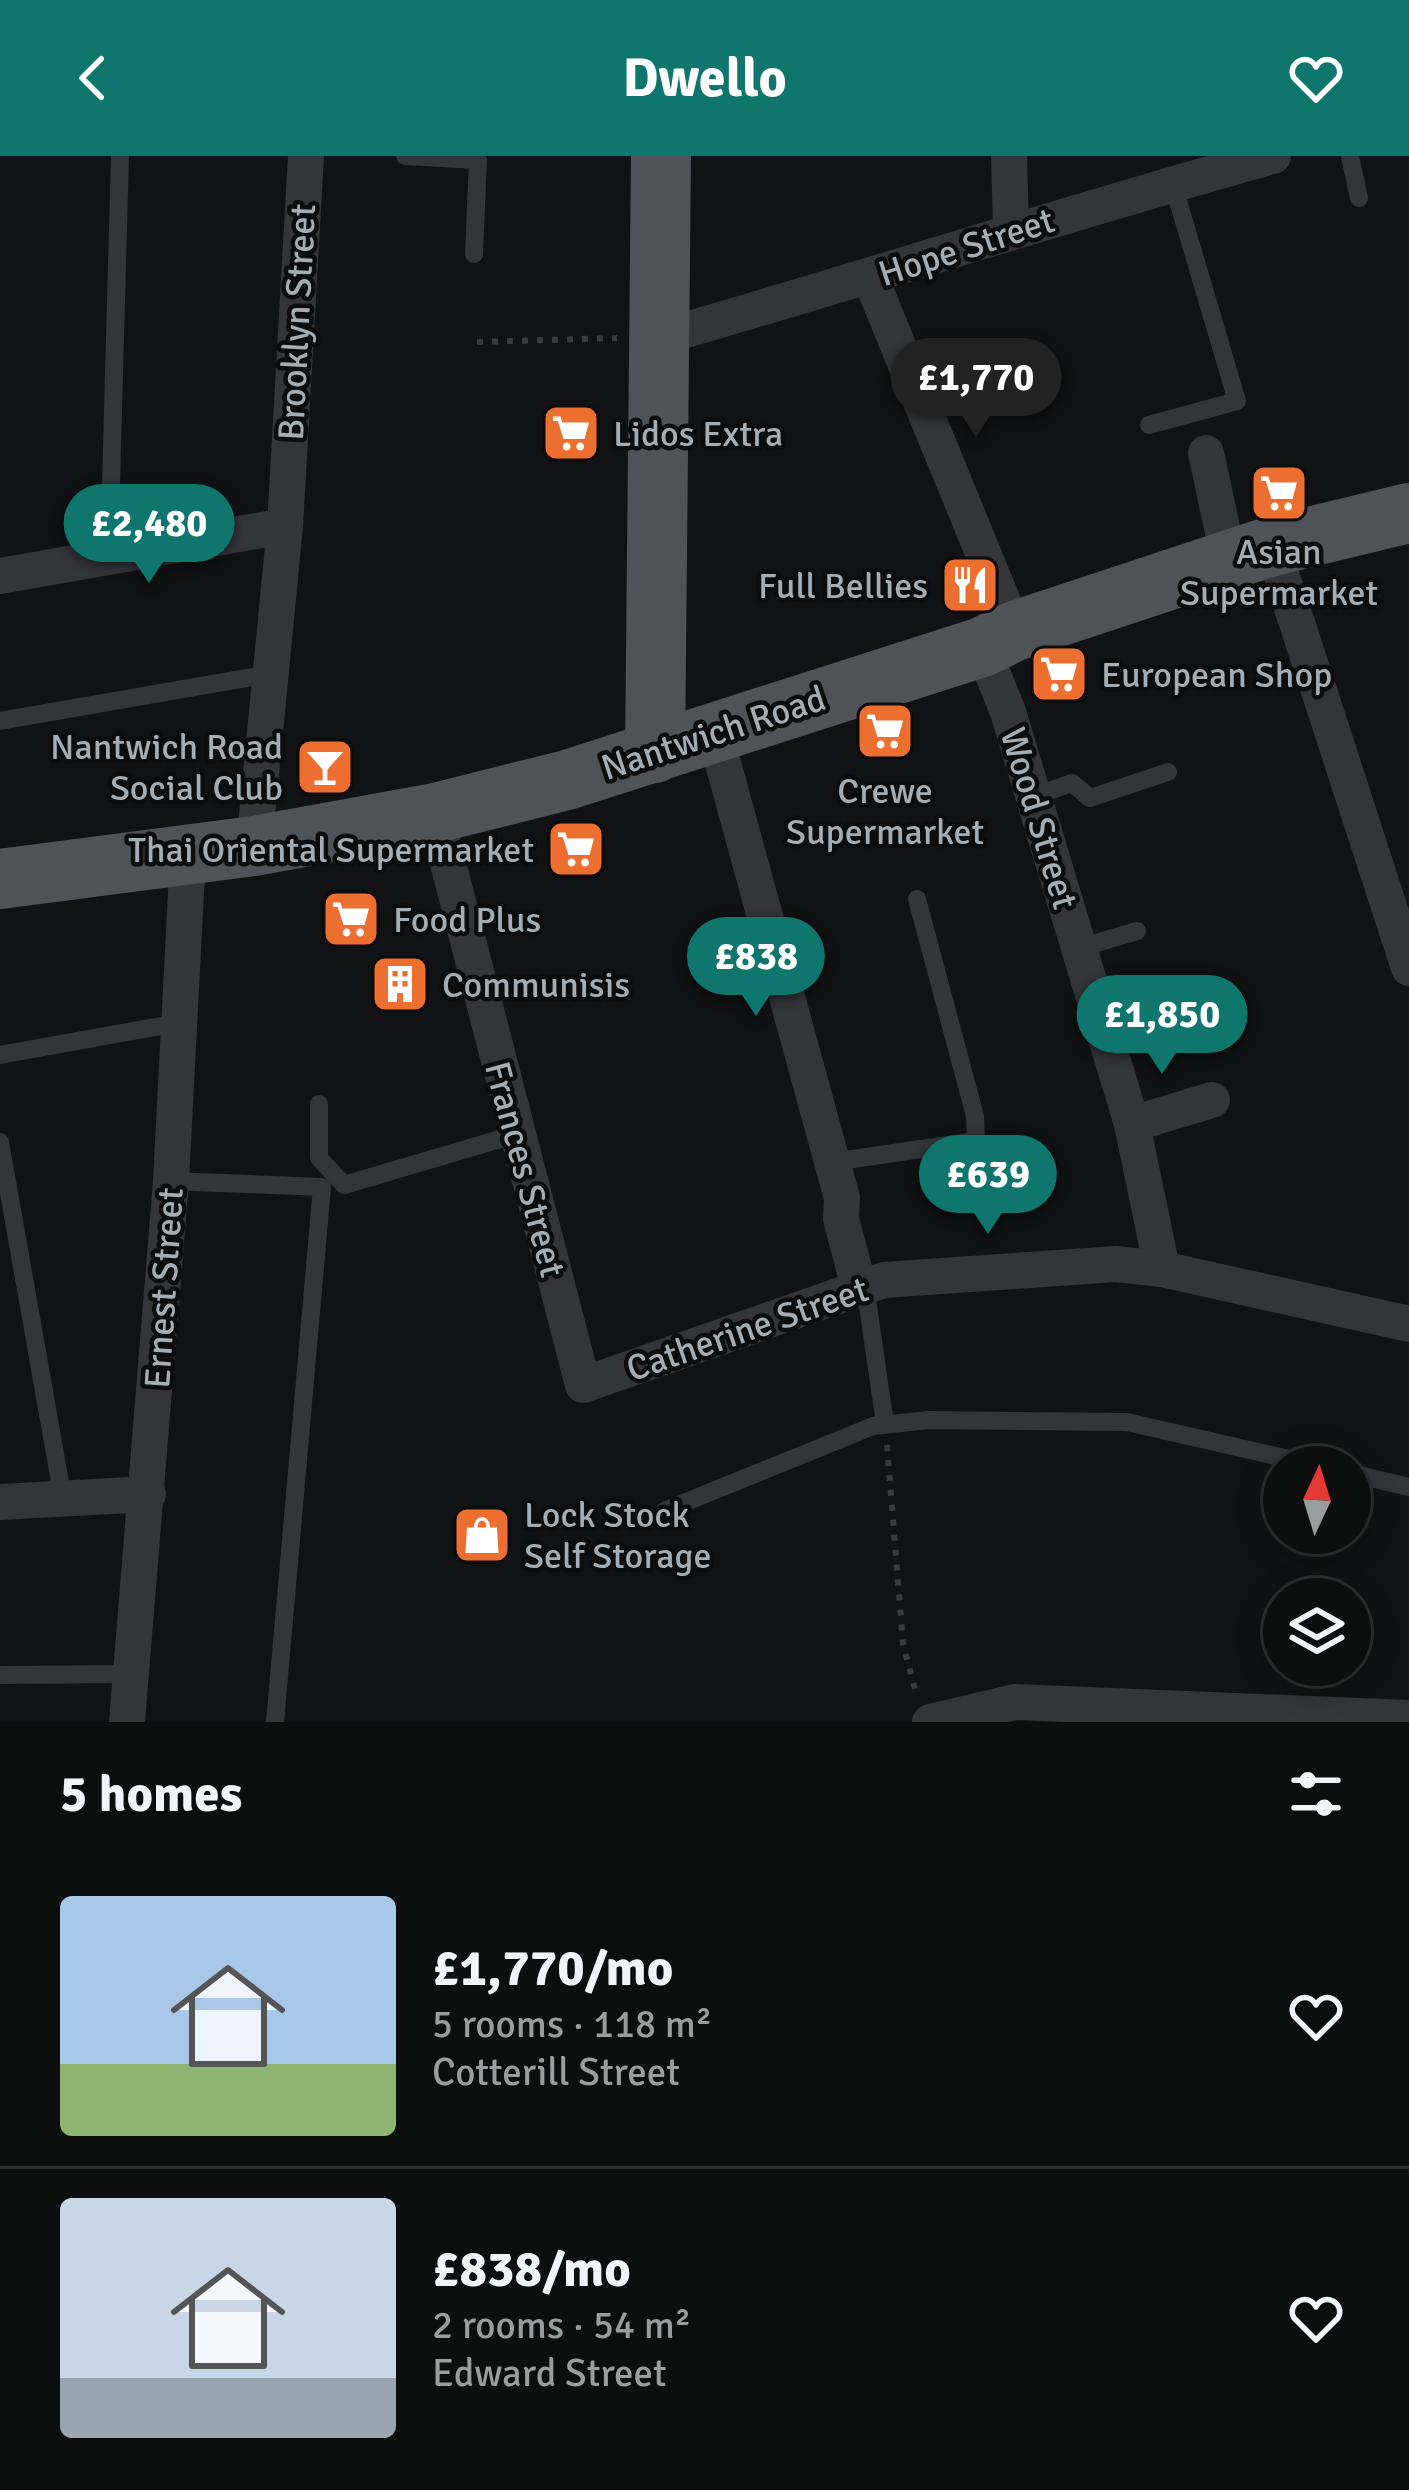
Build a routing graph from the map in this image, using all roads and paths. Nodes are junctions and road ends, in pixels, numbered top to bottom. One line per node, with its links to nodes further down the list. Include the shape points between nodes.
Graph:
1 (120, 156): 20 (lane)
2 (306, 156): 18 (street, Brooklyn Street)
3 (406, 156): 11 (lane, via 478,160)
4 (661, 156): 13 (main road)
5 (1009, 156): 10 (street)
6 (1274, 156): 8 (street, Hope Street)
7 (1350, 156): 9 (lane)
8 (1173, 184): 10 (street, Hope Street); 15 (lane, via 1237,401)
9 (1359, 198)
10 (1010, 229): 12 (street, Hope Street)
11 (474, 254)
12 (870, 277): 13 (street, Hope Street); 22 (street, Wood Street)
13 (646, 338): 14 (path); 26 (main road)
14 (477, 342)
15 (1149, 425)
16 (1206, 453): 19 (street)
17 (1409, 513): 19 (main road, Nantwich Road)
18 (285, 526): 20 (street); 23 (street, Brooklyn Street)
19 (1250, 553): 22 (main road, Nantwich Road); 36 (street)
20 (109, 556): 21 (street)
21 (0, 576)
22 (998, 639): 25 (main road, Nantwich Road); 28 (street, Wood Street)
23 (270, 674): 24 (lane); 30 (street, Brooklyn Street)
24 (0, 721)
25 (715, 734): 26 (main road, Nantwich Road); 44 (street)
26 (655, 753): 29 (main road, Nantwich Road)
27 (1168, 772): 28 (lane, via 1090,798 1072,783)
28 (1034, 796): 35 (street, Wood Street)
29 (436, 813): 30 (main road, Nantwich Road); 42 (street, Frances Street)
30 (254, 846): 31 (main road, Nantwich Road)
31 (188, 854): 32 (main road, Nantwich Road); 37 (street, Ernest Street)
32 (0, 879)
33 (917, 899): 44 (lane, via 976,1141)
34 (1137, 931): 35 (lane)
35 (1079, 948): 41 (street, Wood Street)
36 (1409, 968)
37 (178, 1023): 38 (lane); 45 (street, Ernest Street)
38 (0, 1055)
39 (1212, 1100): 41 (street)
40 (319, 1104): 42 (lane, via 319,1158 344,1185)
41 (1132, 1124): 46 (street, Wood Street)
42 (517, 1134): 49 (street, Frances Street)
43 (0, 1142): 55 (lane)
44 (832, 1162): 47 (street)
45 (171, 1181): 54 (street, Ernest Street); 64 (lane, via 322,1187)
46 (1162, 1269): 47 (street, Catherine Street, via 1116,1264); 48 (street, Catherine Street)
47 (859, 1287): 49 (street, Catherine Street); 50 (lane)
48 (1409, 1324)
49 (583, 1385)
50 (885, 1424): 51 (lane, via 1127,1422); 57 (lane); 60 (path, via 903,1644)
51 (1263, 1453)
52 (1371, 1478): 53 (lane)
53 (1409, 1486)
54 (148, 1494): 55 (street); 58 (street, Ernest Street)
55 (63, 1499): 56 (street)
56 (0, 1502)
57 (664, 1510)
58 (132, 1674): 59 (lane); 63 (street, Ernest Street)
59 (0, 1675)
60 (924, 1712): 62 (street, via 1016,1702)
61 (1409, 1718): 62 (street)
62 (1336, 1719)
63 (127, 1722)
64 (275, 1722)

